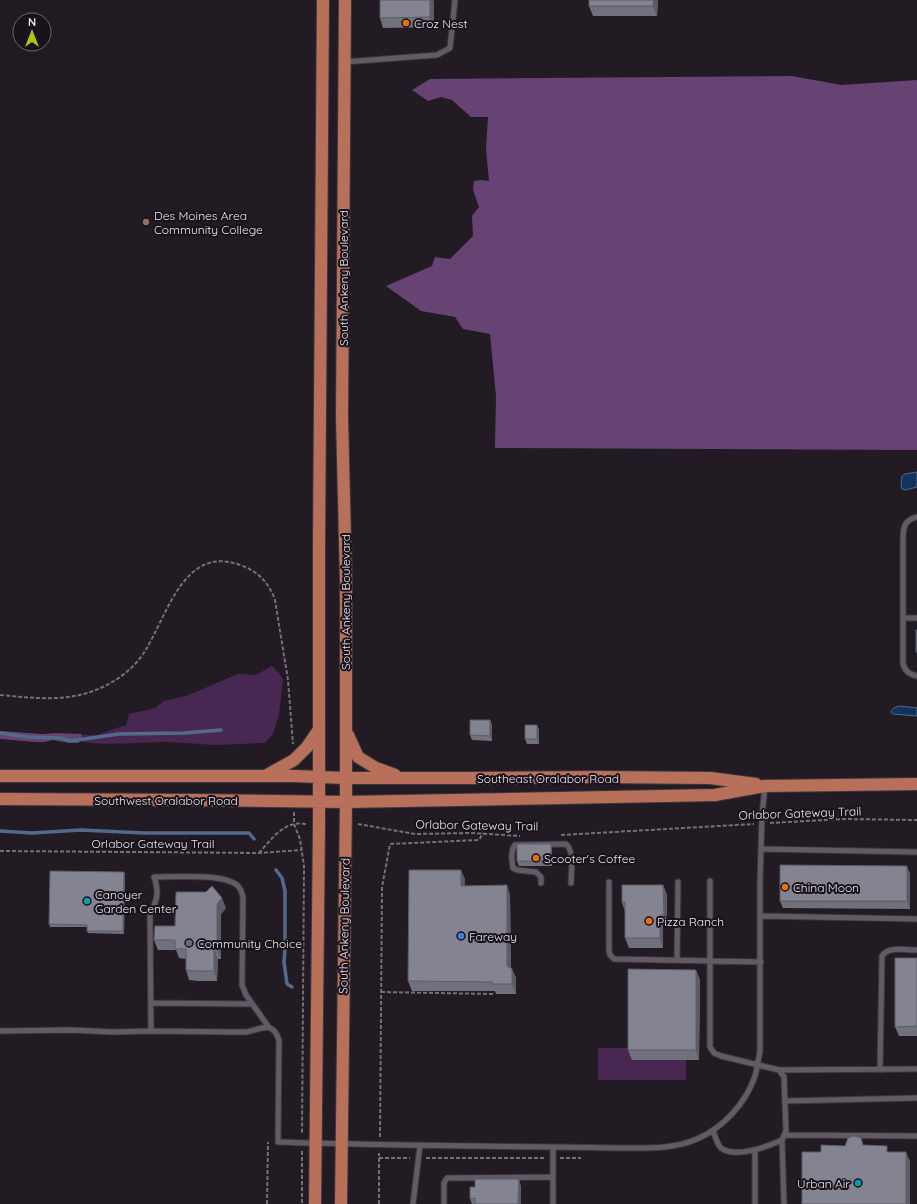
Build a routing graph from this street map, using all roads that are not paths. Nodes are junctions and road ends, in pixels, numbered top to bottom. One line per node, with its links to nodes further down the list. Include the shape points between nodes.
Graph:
1 (323, 0): 5 (main road, South Ankeny Boulevard)
2 (345, 0): 4 (main road, South Ankeny Boulevard)
3 (455, 0): 4 (lane, via 450,48 437,55)
4 (344, 62): 6 (main road, South Ankeny Boulevard)
5 (322, 104): 6 (main road); 11 (main road, South Ankeny Boulevard)
6 (344, 105): 12 (main road, South Ankeny Boulevard, via 342,417)
7 (917, 517): 8 (lane, via 911,518 903,528)
8 (903, 618): 9 (lane); 10 (lane, via 903,664 905,670)
9 (917, 618)
10 (917, 676)
11 (318, 731): 14 (main road, via 294,760); 15 (main road, South Ankeny Boulevard)
12 (346, 731): 17 (main road, South Ankeny Boulevard); 18 (main road, via 358,757 376,768)
13 (0, 776): 14 (main road, Southwest Oralabor Road)
14 (266, 776): 15 (main road, Southwest Oralabor Road)
15 (318, 777): 16 (main road, Southwest Oralabor Road); 22 (main road, South Ankeny Boulevard)
16 (331, 777): 17 (main road, Southeast Oralabor Road)
17 (346, 778): 18 (main road, Southeast Oralabor Road); 24 (main road, South Ankeny Boulevard)
18 (404, 778): 20 (main road, Southeast Oralabor Road, via 710,778)
19 (917, 784): 20 (main road, Southeast Oralabor Road)
20 (765, 786): 24 (main road, Southeast Oralabor Road, via 715,795); 25 (lane)
21 (0, 799): 22 (main road, Southwest Oralabor Road)
22 (318, 801): 23 (main road, Southwest Oralabor Road); 52 (main road, South Ankeny Boulevard)
23 (332, 801): 24 (main road, Southeast Oralabor Road)
24 (346, 802): 53 (main road, South Ankeny Boulevard)
25 (761, 849): 26 (lane); 32 (lane)
26 (917, 852)
27 (710, 881): 36 (lane)
28 (609, 882): 35 (lane, via 610,955 614,959)
29 (678, 882): 35 (lane)
30 (571, 883): 31 (lane, via 571,854 566,844 515,845 512,850 514,868 536,872 541,877)
31 (541, 884)
32 (760, 916): 33 (lane); 37 (lane)
33 (917, 919)
34 (917, 950): 46 (lane, via 889,950 882,956)
35 (677, 960): 36 (lane)
36 (710, 961): 37 (lane); 43 (lane, via 710,1047 714,1053 721,1056)
37 (761, 962): 43 (lane, via 760,1052)
38 (151, 1003): 39 (lane); 39 (lane, via 150,913 156,902 158,888 154,877 215,878 229,880 238,886 243,897 242,985); 42 (lane)
39 (252, 1004): 40 (lane)
40 (268, 1026): 42 (lane, via 246,1032); 52 (lane, via 274,1030 279,1040 278,1142)
41 (0, 1031): 42 (lane)
42 (151, 1031)
43 (757, 1066): 45 (lane); 49 (lane, via 745,1097)
44 (917, 1069): 46 (lane)
45 (779, 1070): 46 (lane); 48 (lane, via 784,1077)
46 (880, 1070)
47 (917, 1098): 48 (lane)
48 (785, 1101): 51 (lane)
49 (713, 1131): 55 (lane, via 698,1139 669,1147); 56 (lane, via 720,1147 728,1151)
50 (917, 1136): 51 (lane)
51 (784, 1137): 56 (lane); 64 (lane)
52 (315, 1143): 53 (lane); 58 (main road, South Ankeny Boulevard)
53 (341, 1144): 54 (lane); 59 (main road, South Ankeny Boulevard)
54 (420, 1145): 55 (lane); 60 (lane)
55 (553, 1147): 57 (lane)
56 (755, 1150): 63 (lane)
57 (553, 1177): 61 (lane, via 447,1178 444,1183); 62 (lane)
58 (315, 1204)
59 (341, 1204)
60 (413, 1204)
61 (444, 1204)
62 (553, 1204)
63 (755, 1204)
64 (784, 1204)

